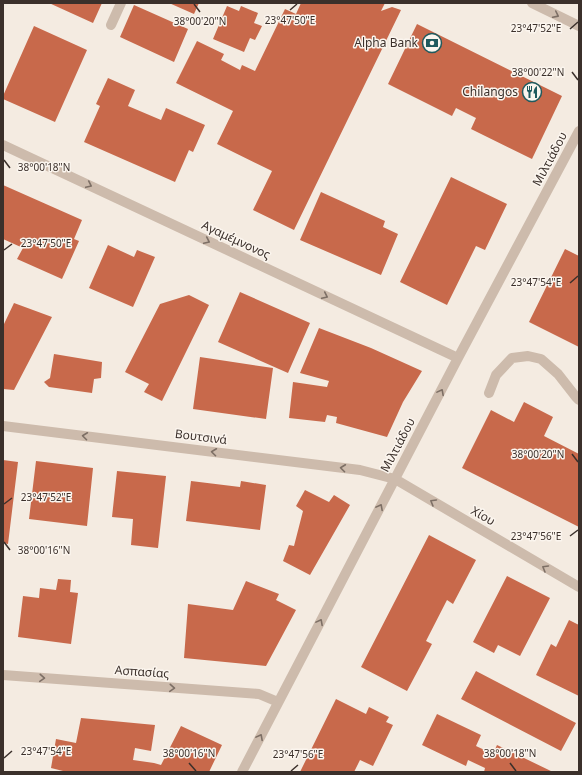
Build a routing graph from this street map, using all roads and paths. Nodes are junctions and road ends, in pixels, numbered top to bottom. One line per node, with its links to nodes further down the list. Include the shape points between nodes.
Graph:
1 (121, 3): 3 (street)
2 (532, 3): 4 (street, one-way to 4)
3 (111, 25)
4 (579, 26)
5 (579, 131): 7 (street, Μιλτιάδου)
6 (3, 145): 7 (street, Αγαμέμνονος, one-way to 7)
7 (458, 358): 11 (street, Μιλτιάδου, one-way to 7)
8 (489, 393): 9 (street, via 496,375 512,358 528,356 541,359 558,374)
9 (579, 400)
10 (3, 426): 11 (street, Βουτσινά, one-way to 10, via 360,470)
11 (395, 479): 12 (street, Χίου, one-way to 11); 14 (street, Μιλτιάδου, one-way to 11)
12 (579, 587)
13 (3, 675): 14 (street, Ασπασίας, one-way to 14, via 259,694)
14 (278, 702): 15 (street, Μιλτιάδου, one-way to 14)
15 (242, 772)

